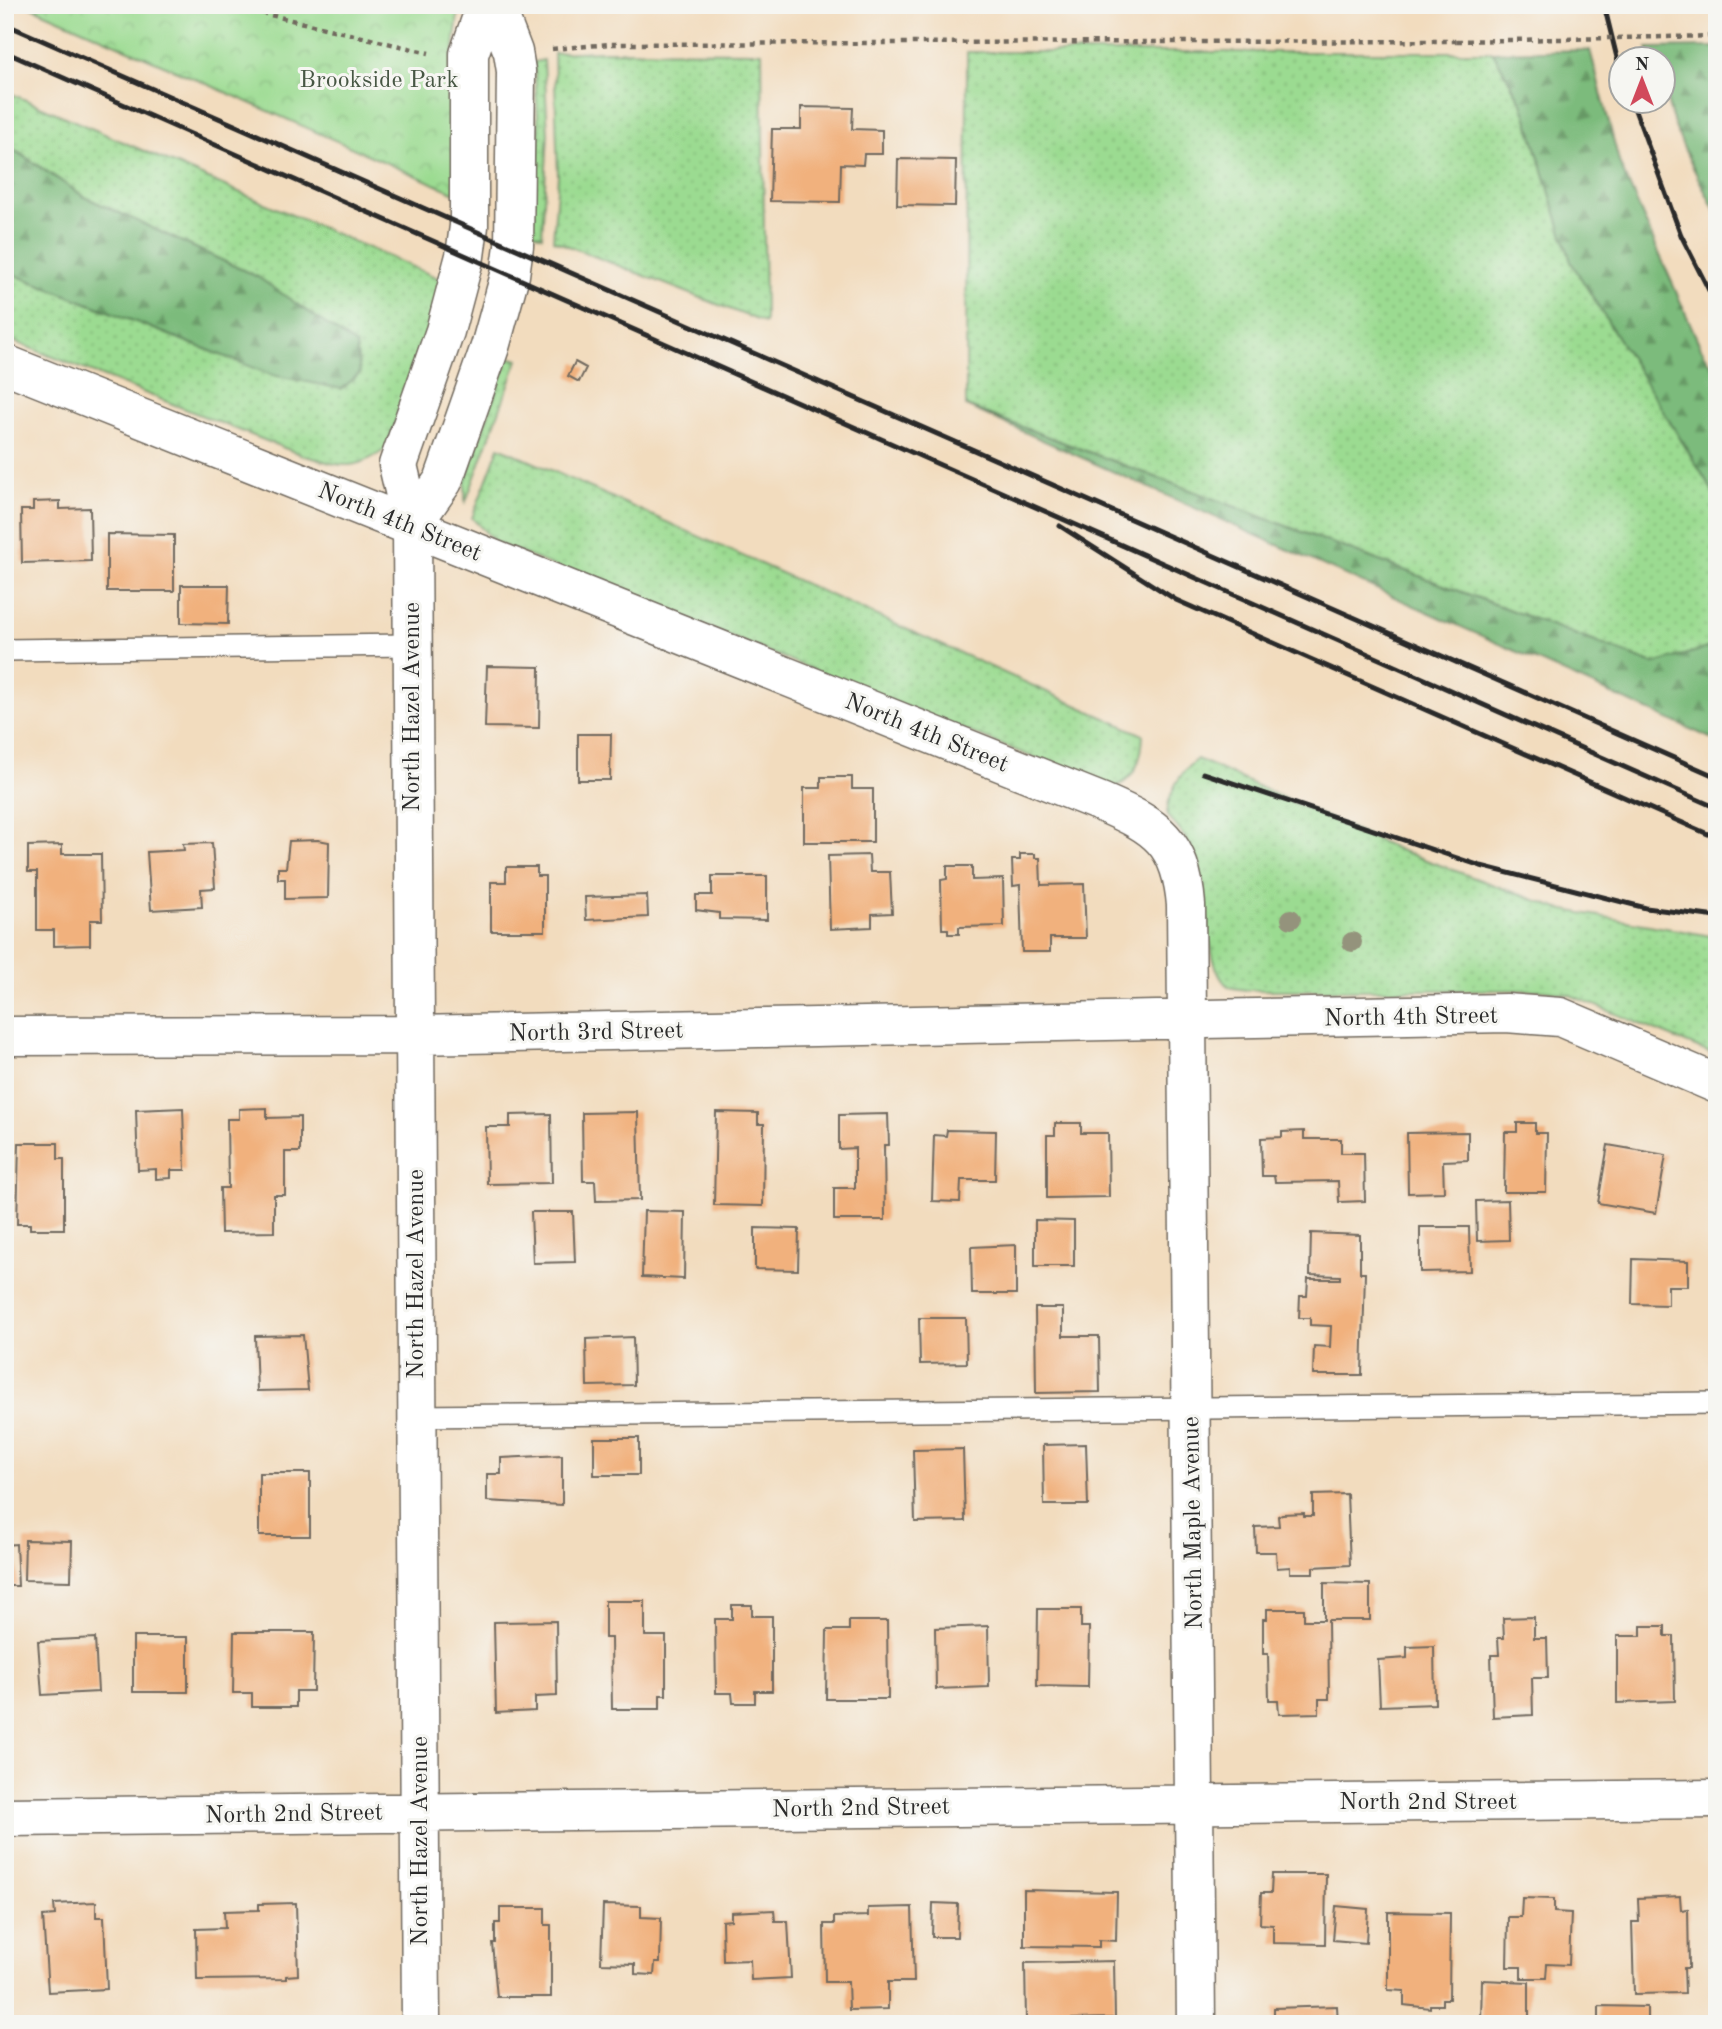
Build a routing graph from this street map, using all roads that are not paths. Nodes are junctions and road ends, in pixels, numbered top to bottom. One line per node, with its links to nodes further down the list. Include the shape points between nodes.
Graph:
1 (486, 5): 4 (street, North Hazel Avenue, via 468,54 465,256 445,331 398,465)
2 (495, 5): 4 (street, via 516,71 514,246 490,347 443,481)
3 (5, 365): 4 (street, North 4th Street)
4 (412, 525): 5 (street, North Hazel Avenue); 7 (street, North 4th Street, via 1144,821 1174,853 1184,885)
5 (411, 645): 6 (lane); 8 (street, North Hazel Avenue)
6 (5, 650)
7 (1188, 1021): 8 (street, North 3rd Street); 10 (street, North 4th Street, via 1506,1013 1560,1017); 12 (street, North Maple Avenue)
8 (413, 1035): 9 (street, North 3rd Street); 13 (street, North Hazel Avenue)
9 (5, 1036)
10 (1717, 1084)
11 (1717, 1403): 12 (lane)
12 (1191, 1409): 13 (lane); 15 (street, North Maple Avenue)
13 (416, 1416): 16 (street, North Hazel Avenue)
14 (1717, 1798): 15 (street, North 2nd Street)
15 (1195, 1802): 16 (street, North 2nd Street); 19 (street, North Maple Avenue)
16 (419, 1812): 17 (street, North 2nd Street); 18 (street, North Hazel Avenue)
17 (5, 1817)
18 (421, 2024)
19 (1196, 2024)

